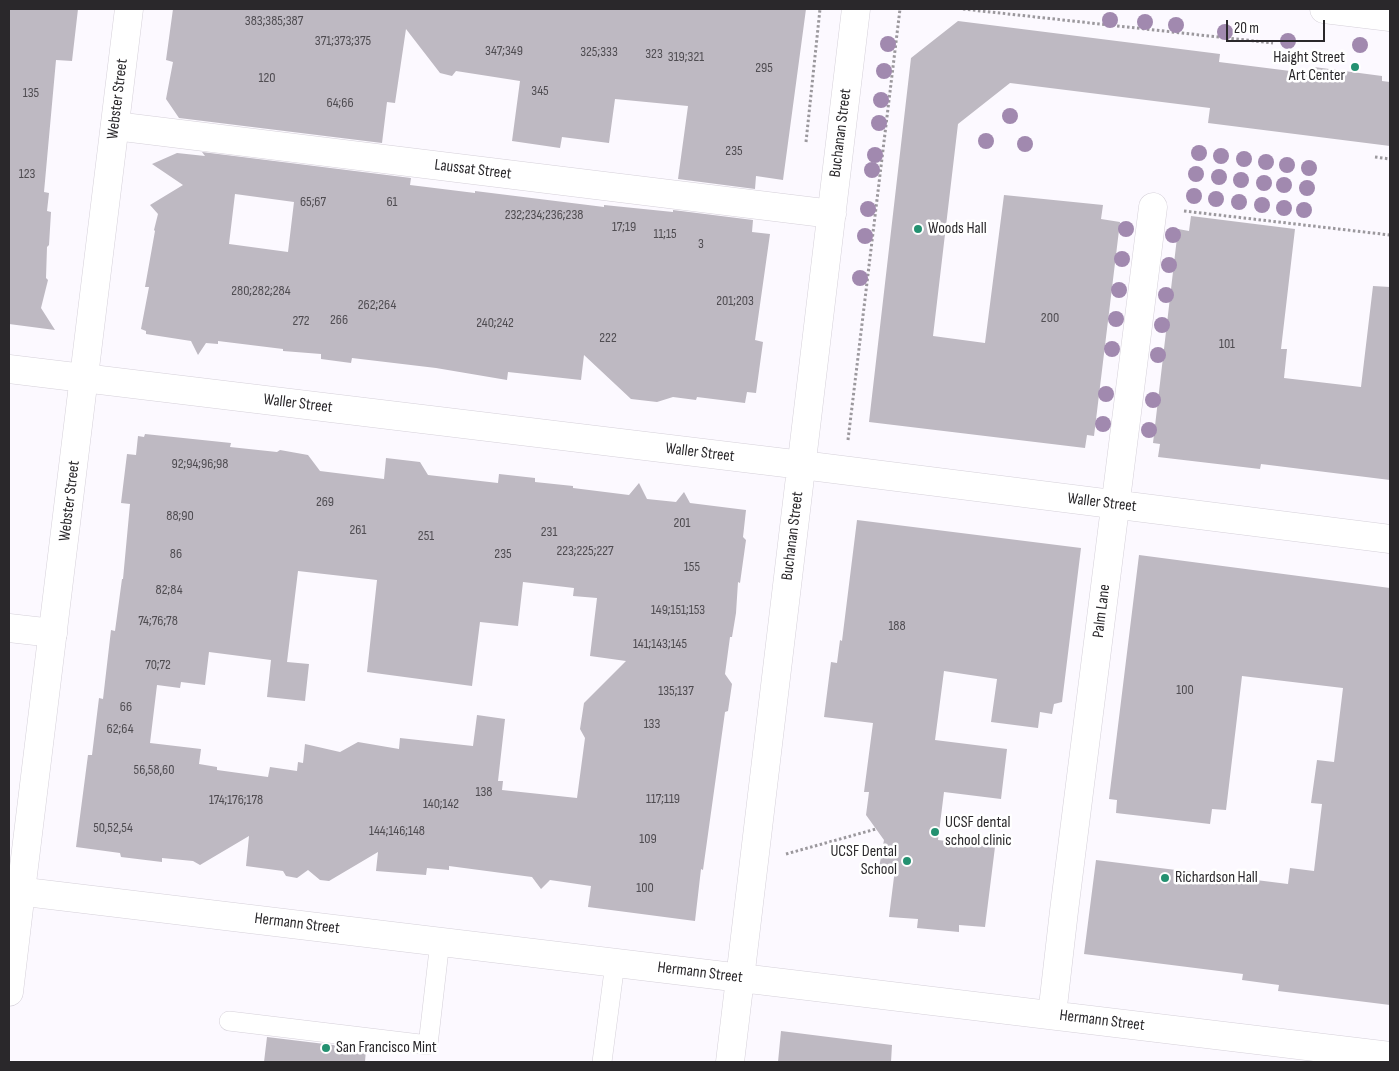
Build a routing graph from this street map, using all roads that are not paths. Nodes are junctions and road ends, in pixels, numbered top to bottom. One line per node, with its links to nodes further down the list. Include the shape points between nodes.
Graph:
1 (129, 9): 5 (street, Webster Street)
2 (856, 9): 7 (street, Buchanan Street)
3 (1324, 9): 4 (street)
4 (1390, 16)
5 (115, 126): 7 (street, Laussat Street); 9 (street, Webster Street)
6 (1154, 207): 11 (street, Palm Lane)
7 (832, 214): 10 (street, Buchanan Street)
8 (9, 369): 9 (street, Waller Street)
9 (84, 379): 10 (street, Waller Street); 14 (street, Webster Street)
10 (802, 465): 11 (street, Waller Street); 18 (street, Buchanan Street)
11 (1115, 504): 12 (street, Waller Street); 20 (street, Palm Lane)
12 (1390, 539)
13 (9, 628): 14 (street)
14 (53, 633): 15 (street, Webster Street)
15 (15, 890): 16 (street, Hermann Street); 19 (street, Webster Street)
16 (440, 941): 17 (street, Hermann Street); 21 (lane, via 428,1045)
17 (615, 963): 18 (street, Hermann Street); 23 (lane)
18 (740, 977): 20 (street, Hermann Street); 24 (street, Buchanan Street)
19 (9, 992)
20 (1052, 1015): 22 (street, Hermann Street)
21 (229, 1021)
22 (1390, 1056)
23 (602, 1062)
24 (730, 1062)

